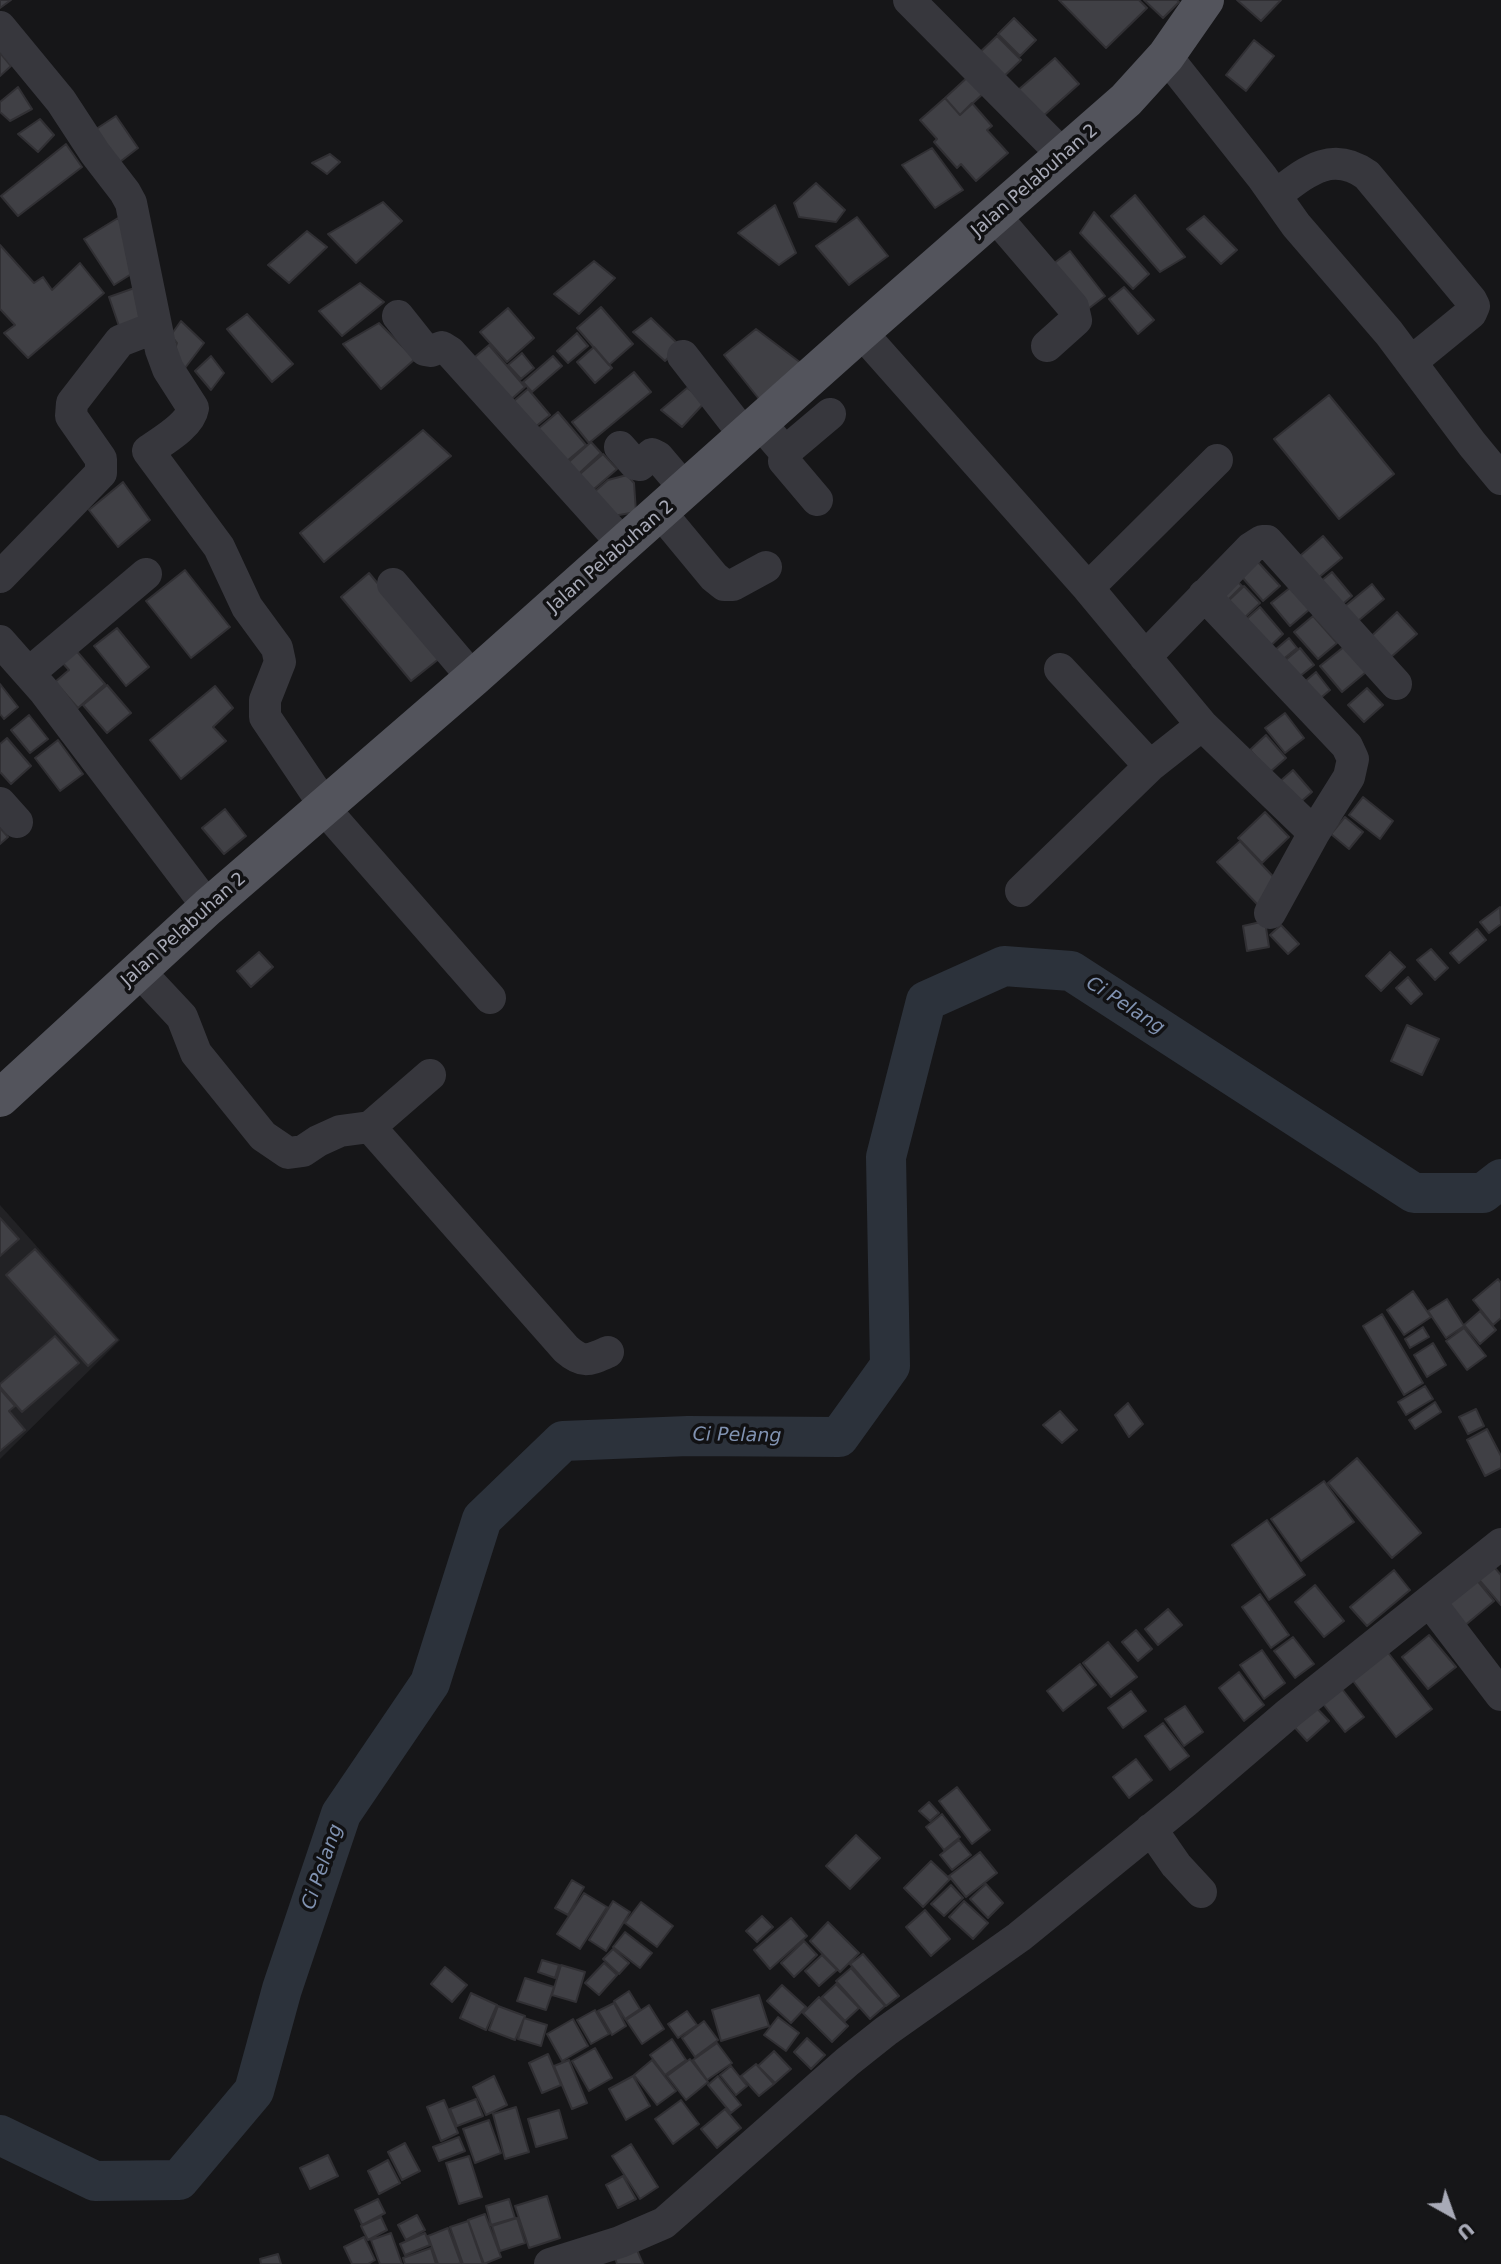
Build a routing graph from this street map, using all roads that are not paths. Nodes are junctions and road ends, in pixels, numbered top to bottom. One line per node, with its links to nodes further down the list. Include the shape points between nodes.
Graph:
1 (909, 0): 5 (street)
2 (1205, 0): 4 (main road, Jalan Pelabuhan 2)
3 (0, 27): 9 (street, via 61,101 125,192 134,212)
4 (1166, 56): 5 (main road, Jalan Pelabuhan 2); 6 (street)
5 (1064, 156): 7 (main road, Jalan Pelabuhan 2)
6 (1276, 195): 13 (street); 13 (street, via 1326,164 1354,165 1471,299 1475,306 1471,313)
7 (995, 216): 10 (main road, Jalan Pelabuhan 2); 11 (street, via 1073,307 1076,320)
8 (398, 316): 22 (street, via 425,350 442,347 450,352)
9 (156, 327): 25 (street, via 120,341 72,403 71,416 102,459 101,473); 37 (street, via 168,369 192,413 148,452 219,548 247,607 277,648 280,662 265,700 265,717)
10 (861, 332): 15 (main road, Jalan Pelabuhan 2); 27 (street)
11 (1047, 346)
12 (682, 356): 15 (street)
13 (1411, 362): 19 (street)
14 (830, 414): 17 (street)
15 (753, 430): 17 (street); 21 (main road, Jalan Pelabuhan 2)
16 (620, 447): 21 (street, via 635,464 652,454 658,457)
17 (785, 452): 20 (street, via 784,461)
18 (1217, 460): 27 (street)
19 (1500, 477)
20 (817, 500)
21 (674, 502): 22 (main road, Jalan Pelabuhan 2); 23 (street, via 714,577 724,585 733,585)
22 (624, 545): 33 (main road, Jalan Pelabuhan 2)
23 (766, 567)
24 (146, 574): 32 (street)
25 (0, 577)
26 (393, 584): 33 (street)
27 (1088, 588): 30 (street)
28 (1204, 595): 30 (street); 34 (street, via 1251,548 1267,541); 38 (street, via 1351,752 1349,777)
29 (0, 641): 32 (street)
30 (1145, 657): 35 (street)
31 (1060, 670): 36 (street)
32 (29, 673): 40 (street)
33 (473, 678): 37 (main road, Jalan Pelabuhan 2)
34 (1396, 684)
35 (1202, 725): 36 (street); 38 (street)
36 (1150, 766): 39 (street)
37 (325, 805): 40 (main road, Jalan Pelabuhan 2); 43 (street)
38 (1314, 833): 41 (street)
39 (1021, 891)
40 (208, 907): 42 (main road, Jalan Pelabuhan 2)
41 (1270, 913)
42 (138, 970): 45 (main road, Jalan Pelabuhan 2); 46 (street, via 181,1017 196,1053 272,1145 288,1153 303,1151 340,1131)
43 (490, 998)
44 (430, 1075): 46 (street)
45 (0, 1098)
46 (370, 1127): 47 (street, via 566,1349 576,1358 589,1360)
47 (608, 1352)
48 (1501, 1544): 49 (street)
49 (1430, 1602): 50 (street); 51 (street)
50 (1501, 1695)
51 (1151, 1829): 52 (street); 53 (street, via 1019,1937 847,2062 663,2224)
52 (1201, 1892)
53 (550, 2264)

